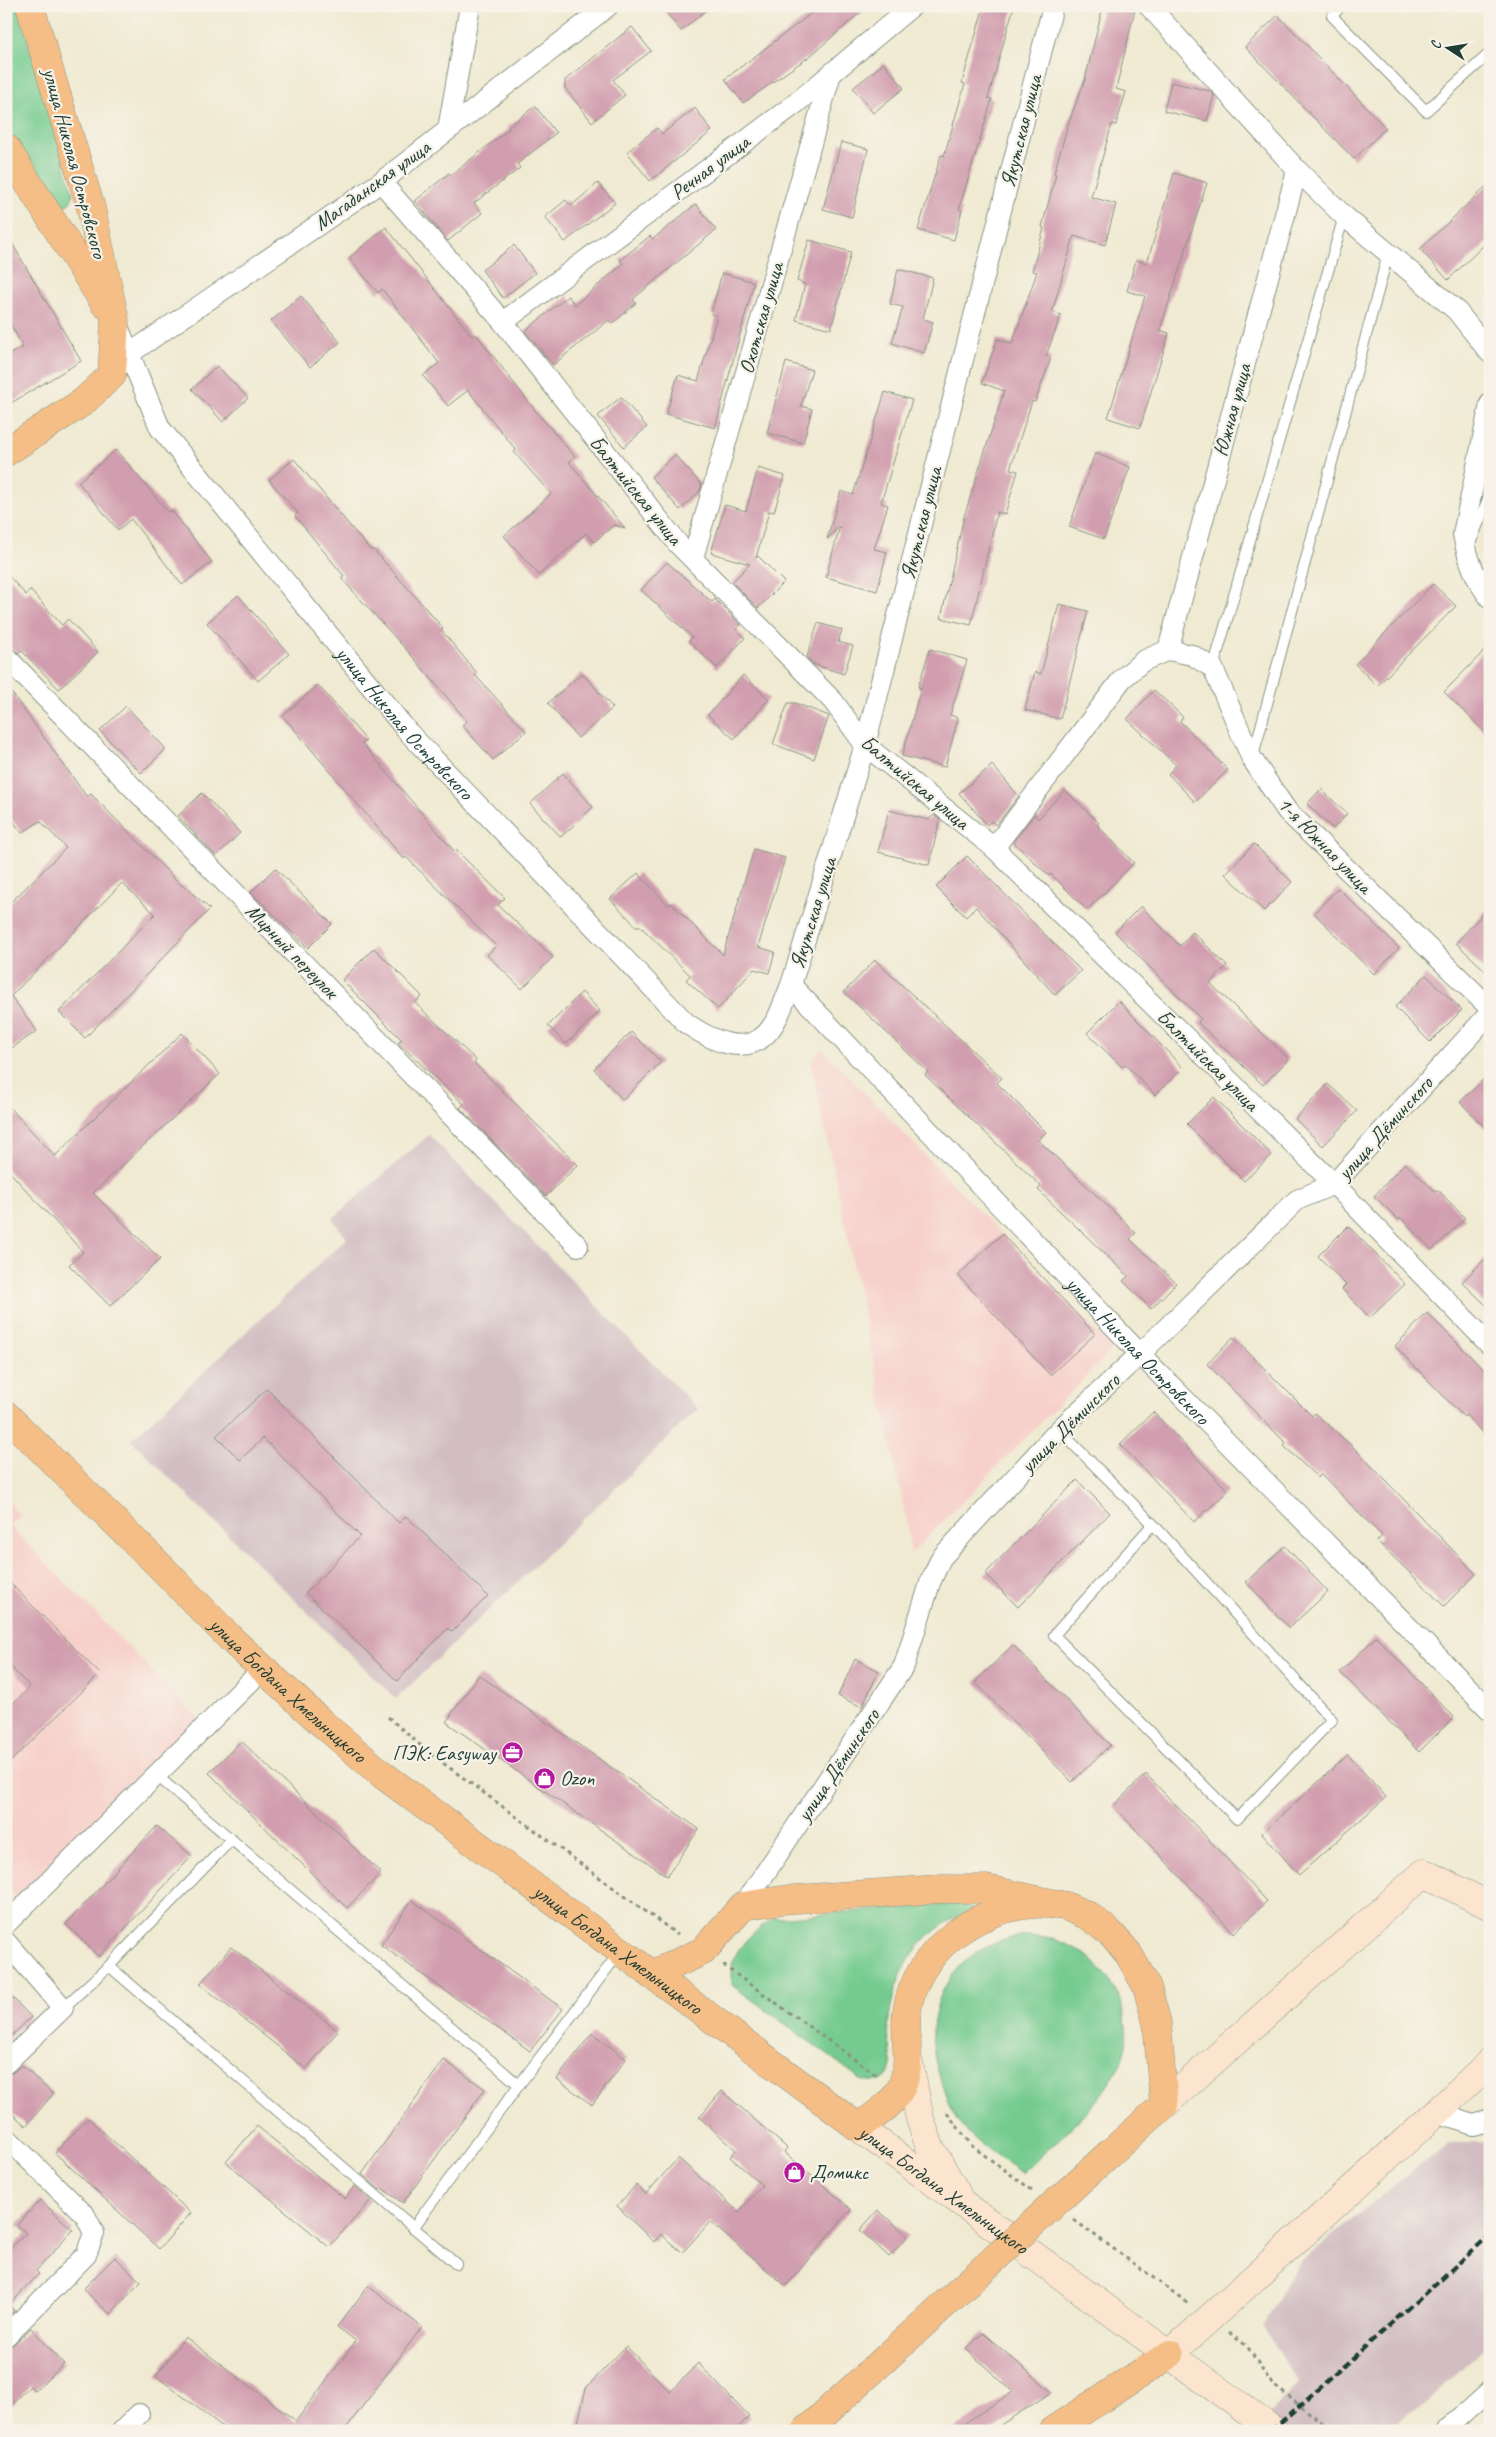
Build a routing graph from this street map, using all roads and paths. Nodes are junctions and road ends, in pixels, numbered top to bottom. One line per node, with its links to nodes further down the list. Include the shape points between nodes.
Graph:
1 (30, 6): 16 (main road, улица Николая Островского, via 91,208)
2 (470, 6): 10 (street)
3 (608, 6): 10 (street, Магаданская улица)
4 (912, 6): 9 (street, Речная улица)
5 (1053, 6): 29 (street, Якутская улица)
6 (1149, 6): 12 (street)
7 (1341, 6): 8 (lane, via 1332,16 1426,111)
8 (1490, 53)
9 (830, 77): 17 (street, Речная улица); 24 (street, Охотская улица)
10 (448, 129): 13 (street, Магаданская улица)
11 (6, 148): 16 (main road, улица Николая Островского)
12 (1297, 170): 14 (street); 26 (street, Южная улица)
13 (381, 182): 17 (street, Балтийская улица); 19 (street, Магаданская улица)
14 (1344, 216): 15 (street); 28 (lane)
15 (1388, 254): 18 (street, via 1456,310); 30 (lane)
16 (115, 320): 19 (street, улица Николая Островского); 21 (main road, via 112,375 83,402)
17 (503, 322): 24 (street, Балтийская улица)
18 (1490, 353)
19 (129, 354): 35 (street, улица Николая Островского, via 160,428 408,732 686,1023 705,1036 727,1044 748,1044)
20 (1490, 404): 23 (street, via 1466,513 1463,534)
21 (6, 452)
22 (1490, 494): 23 (lane)
23 (1466, 554): 25 (street)
24 (692, 558): 29 (street, Балтийская улица, via 833,701)
25 (1490, 598)
26 (1168, 650): 28 (street, via 1192,655); 31 (street, via 1143,661 1122,678)
27 (6, 657): 37 (street, Мирный переулок)
28 (1213, 668): 30 (street, 1-я Южная улица)
29 (865, 745): 31 (street, Балтийская улица); 32 (street, Якутская улица)
30 (1252, 759): 33 (street, 1-я Южная улица, via 1287,811)
31 (994, 848): 36 (street, Балтийская улица)
32 (790, 985): 35 (street, Якутская улица, via 780,1012); 39 (street, улица Николая Островского)
33 (1490, 1008)
34 (1490, 1014): 36 (street, улица Дёминского)
35 (767, 1033)
36 (1334, 1184): 38 (street, Балтийская улица); 39 (street, улица Дёминского, via 1297,1200)
37 (578, 1246)
38 (1490, 1345)
39 (1140, 1354): 41 (street, улица Дёминского); 44 (street, улица Николая Островского)
40 (6, 1415): 43 (main road, улица Богдана Хмельницкого)
41 (1059, 1430): 42 (lane); 48 (street, улица Дёминского, via 941,1558 904,1666)
42 (1153, 1524): 42 (lane, via 1332,1720 1237,1819 1054,1635)
43 (263, 1669): 46 (street); 54 (main road, улица Богдана Хмельницкого, via 383,1775)
44 (1490, 1710)
45 (388, 1717): 53 (path, via 428,1752)
46 (156, 1775): 47 (lane); 51 (street)
47 (232, 1840): 55 (lane); 61 (lane)
48 (743, 1906): 49 (main road, via 782,1900 939,1889 986,1889); 53 (main road)
49 (1065, 1906): 60 (main road, via 1034,1904 1004,1910 950,1937 934,1953 914,1983 907,2010); 62 (main road, via 1090,1916 1110,1933 1128,1953 1147,1987 1157,2023)
50 (1490, 1906): 62 (main road, via 1424,1872)
51 (6, 1924)
52 (6, 1942): 57 (street)
53 (703, 1950): 56 (main road); 60 (path, via 883,2079)
54 (620, 1952): 56 (main road, улица Богдана Хмельницкого); 61 (lane)
55 (109, 1966): 57 (lane); 70 (lane)
56 (651, 1975): 65 (main road, улица Богдана Хмельницкого)
57 (63, 2008): 59 (street)
58 (1490, 2062): 63 (main road)
59 (6, 2063)
60 (908, 2080): 65 (main road, via 883,2110); 67 (path, via 941,2102 951,2121 972,2146); 68 (main road, via 930,2147)
61 (519, 2085): 70 (lane)
62 (1164, 2105): 78 (main road, bridge)
63 (1436, 2113): 64 (street, via 1474,2125); 72 (main road)
64 (1490, 2120)
65 (858, 2127): 68 (main road, улица Богдана Хмельницкого)
66 (6, 2136): 73 (street, via 85,2215 94,2232 86,2255)
67 (1037, 2193)
68 (961, 2202): 74 (main road, улица Богдана Хмельницкого)
69 (1069, 2217): 72 (path)
70 (413, 2228): 71 (lane)
71 (456, 2264)
72 (1208, 2318): 74 (main road); 81 (path, via 1247,2346 1272,2384)
73 (6, 2336)
74 (1170, 2354): 79 (main road); 80 (main road, улица Богдана Хмельницкого)
75 (1490, 2390): 82 (street)
76 (139, 2414): 77 (street)
77 (122, 2431)
78 (806, 2431)
79 (1052, 2431)
80 (1274, 2431)
81 (1334, 2431)
82 (1445, 2431)

